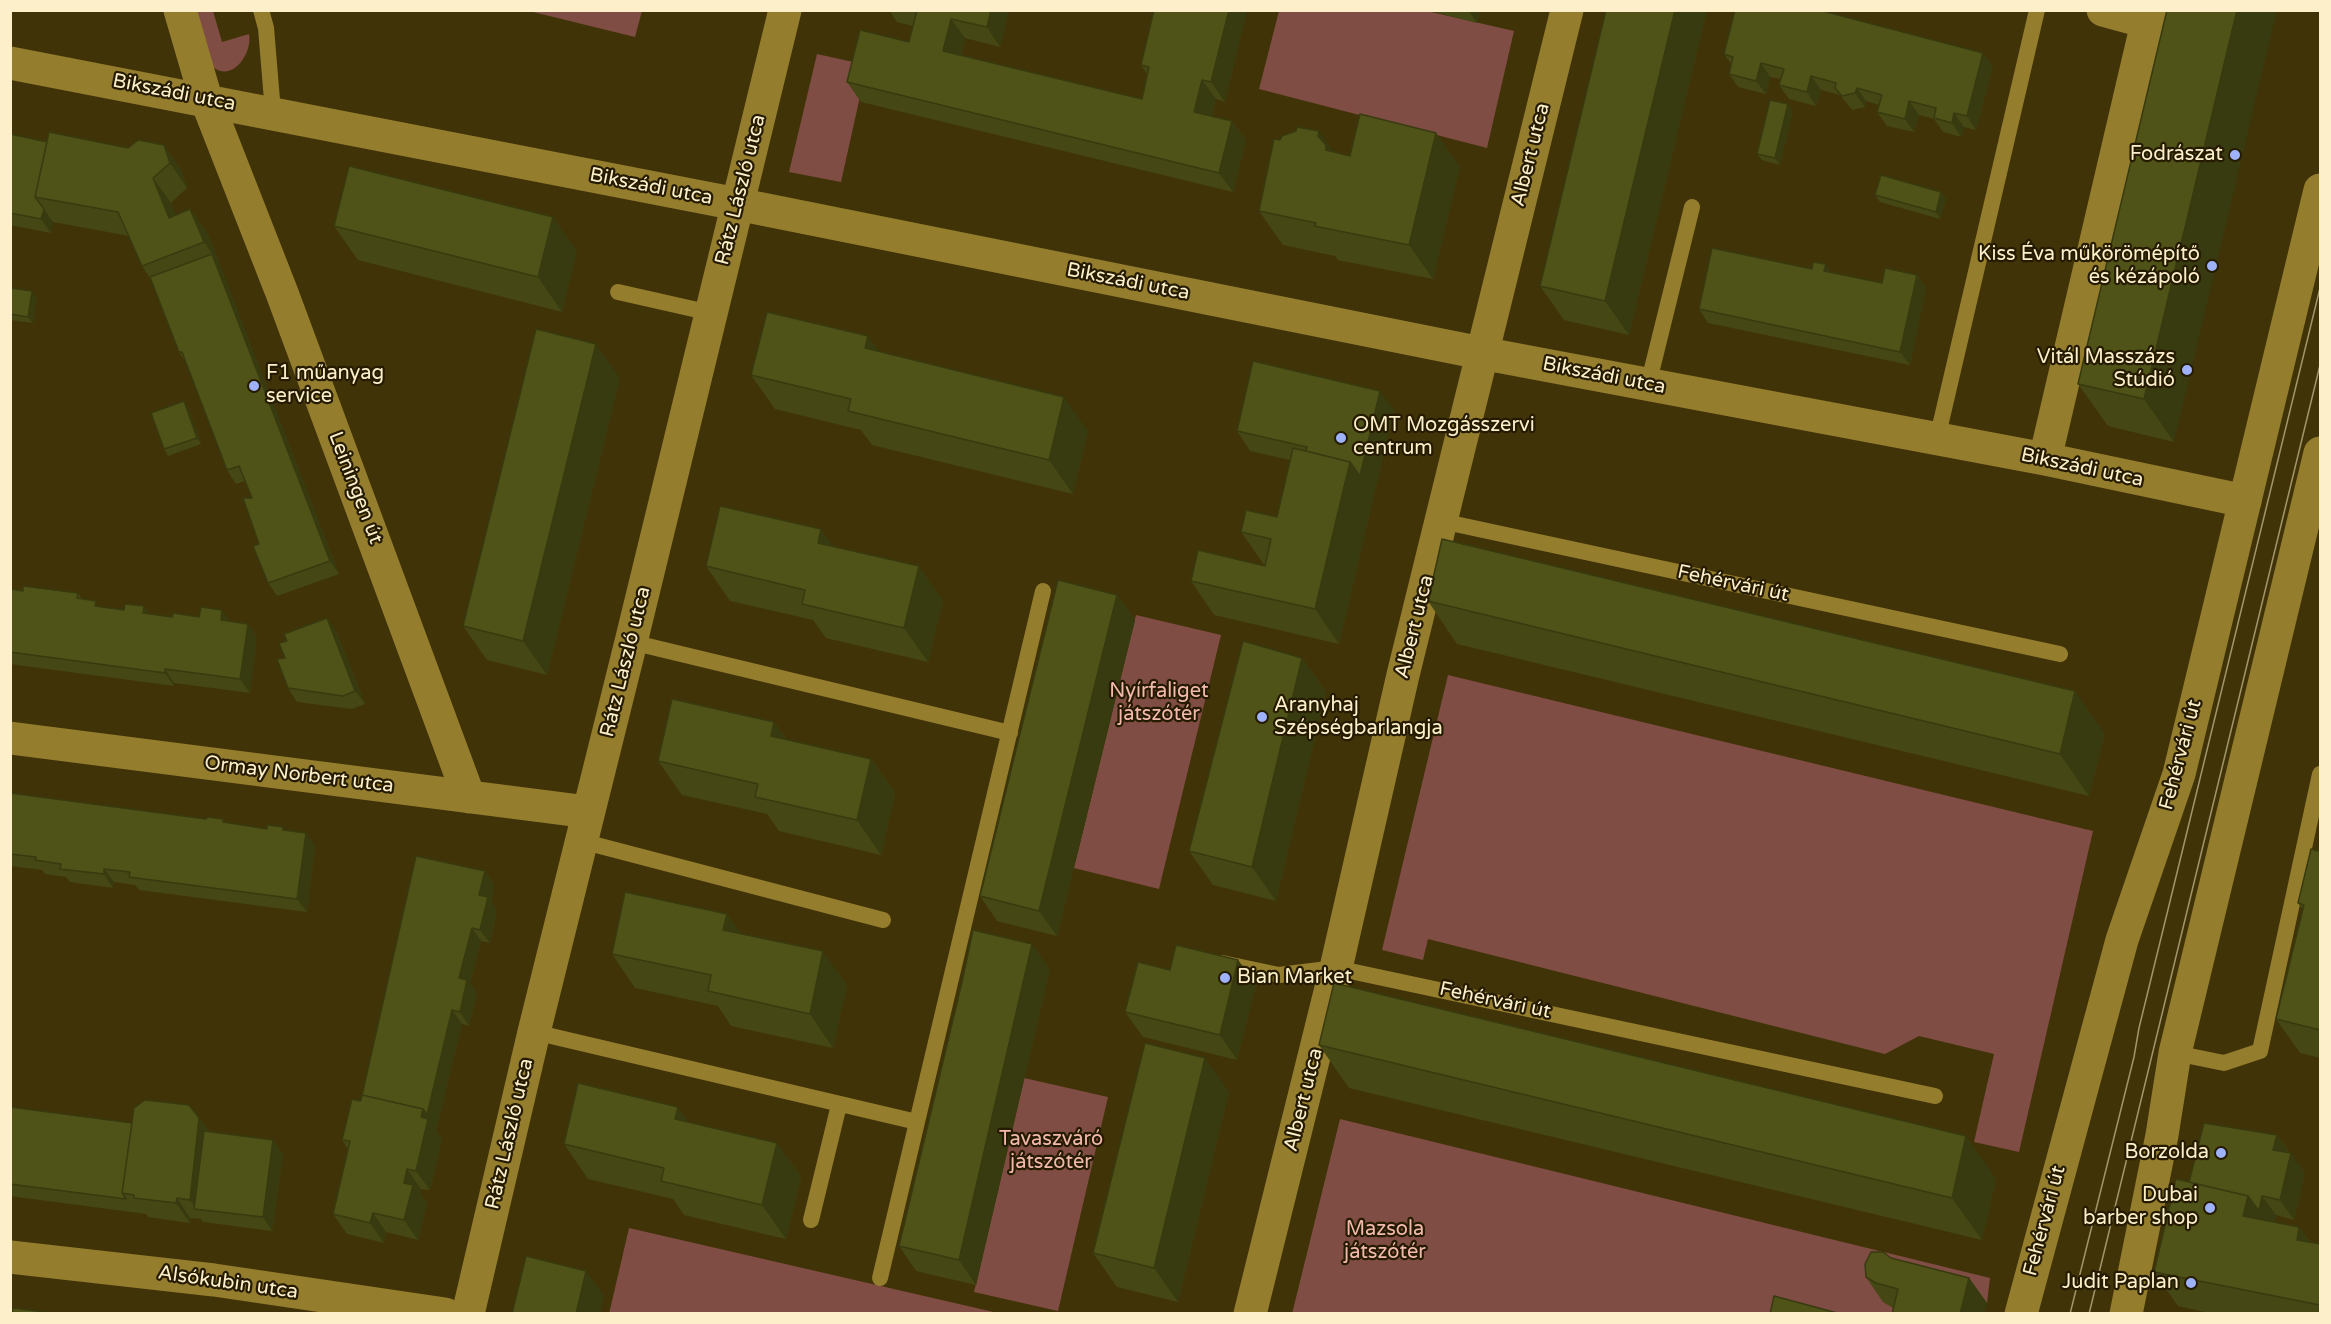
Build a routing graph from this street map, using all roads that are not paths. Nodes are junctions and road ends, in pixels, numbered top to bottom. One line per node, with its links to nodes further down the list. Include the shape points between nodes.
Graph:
1 (180, 10): 9 (street, Leiningen út)
2 (261, 10): 10 (lane)
3 (785, 10): 12 (street, Rátz László utca)
4 (1566, 10): 16 (street, Albert utca)
5 (2037, 10): 18 (lane)
6 (2103, 10): 7 (street)
7 (2149, 16): 20 (street)
8 (10, 63): 9 (street, Bikszádi utca)
9 (206, 99): 10 (street, Bikszádi utca); 30 (street, Leiningen út)
10 (273, 112): 12 (street, Bikszádi utca)
11 (2320, 190): 21 (street, Fehérvári út)
12 (737, 204): 15 (street, Rátz László utca); 16 (street, Bikszádi utca)
13 (1692, 207): 17 (lane)
14 (618, 292): 15 (lane)
15 (711, 313): 25 (street, Rátz László utca)
16 (1481, 353): 17 (street, Bikszádi utca); 23 (street, Albert utca)
17 (1648, 385): 18 (street, Bikszádi utca)
18 (1937, 439): 20 (street, Bikszádi utca)
19 (2320, 453): 22 (street)
20 (2045, 459): 21 (street, Bikszádi utca)
21 (2245, 501): 46 (street, Fehérvári út, via 2179,774 2122,940)
22 (2313, 514): 36 (street)
23 (1441, 521): 26 (lane, Fehérvári út); 34 (street, Albert utca)
24 (1043, 591): 27 (lane)
25 (631, 642): 27 (lane); 31 (street, Rátz László utca)
26 (2060, 654)
27 (1010, 733): 39 (lane)
28 (10, 738): 30 (street, Ormay Norbert utca)
29 (2320, 774): 36 (lane, via 2260,1051 2224,1063)
30 (469, 797): 31 (street, Ormay Norbert utca)
31 (585, 826): 32 (lane); 35 (street, Rátz László utca)
32 (884, 920)
33 (1210, 960): 34 (lane, Fehérvári út, via 1279,975)
34 (1336, 968): 37 (lane, Fehérvári út); 45 (street, Albert utca)
35 (534, 1032): 38 (lane); 44 (street, Rátz László utca)
36 (2175, 1053): 47 (street)
37 (1935, 1096)
38 (839, 1106): 39 (lane); 40 (lane)
39 (917, 1122): 42 (lane)
40 (812, 1220)
41 (10, 1257): 43 (street, Alsókubin utca, via 214,1280)
42 (880, 1278)
43 (445, 1314)
44 (468, 1314)
45 (1250, 1314)
46 (2021, 1314)
47 (2126, 1314)

